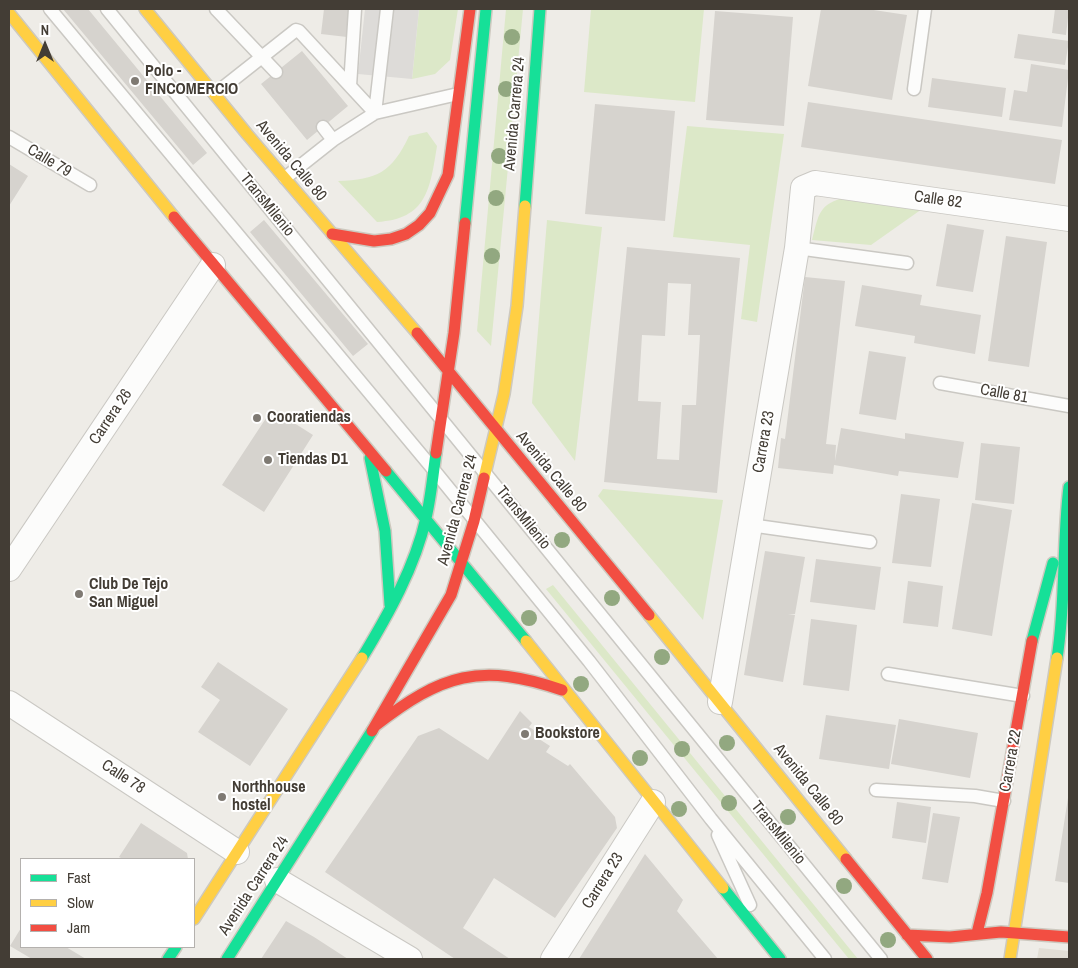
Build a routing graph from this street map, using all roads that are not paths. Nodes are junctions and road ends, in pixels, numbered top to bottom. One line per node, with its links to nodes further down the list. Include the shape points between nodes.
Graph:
1 (50, 9): 36 (lane)
2 (107, 9): 33 (lane, TransMilenio)
3 (146, 9): 16 (main road, Avenida Calle 80)
4 (216, 9): 12 (lane)
5 (355, 9): 14 (lane)
6 (387, 9): 18 (lane)
7 (470, 9): 17 (main road)
8 (486, 9): 30 (main road, Avenida Carrera 24)
9 (540, 9): 34 (main road, Avenida Carrera 24, via 517,306)
10 (925, 9): 15 (lane)
11 (9, 13): 29 (main road)
12 (262, 57): 13 (lane); 14 (lane, via 292,31 299,31); 16 (lane)
13 (276, 72)
14 (350, 86): 18 (lane)
15 (914, 89)
16 (215, 94): 22 (main road, Avenida Calle 80)
17 (458, 94): 18 (lane); 26 (main road, via 448,175 429,217 403,236 384,241)
18 (374, 112): 21 (lane)
19 (322, 128): 21 (lane)
20 (9, 137): 24 (lane, Calle 79)
21 (333, 140): 22 (lane)
22 (285, 178): 26 (main road, Avenida Calle 80)
23 (808, 184): 25 (street, Calle 82); 27 (street, Carrera 23, via 801,195)
24 (90, 185)
25 (1069, 219)
26 (332, 234): 30 (main road, Avenida Calle 80)
27 (796, 248): 28 (lane); 42 (street, Carrera 23)
28 (907, 263)
29 (213, 265): 35 (main road); 45 (street, Carrera 26)
30 (448, 370): 33 (main road, Avenida Carrera 24); 34 (main road, Avenida Calle 80)
31 (940, 383): 32 (lane, Calle 81)
32 (1069, 406)
33 (441, 418): 36 (main road, Avenida Carrera 24); 37 (lane, TransMilenio)
34 (496, 431): 37 (main road, Avenida Carrera 24); 50 (main road, Avenida Calle 80)
35 (368, 449): 39 (main road); 46 (main road, via 387,531)
36 (433, 470): 39 (main road, Avenida Carrera 24); 40 (lane)
37 (485, 472): 40 (main road, Avenida Carrera 24); 72 (lane, TransMilenio)
38 (1069, 487): 41 (main road, Carrera 22)
39 (426, 518): 44 (main road); 46 (main road, Avenida Carrera 24, via 418,546)
40 (474, 521): 44 (main road, Avenida Carrera 24); 56 (lane, via 589,661)
41 (1067, 521): 49 (main road, Carrera 22, via 1034,632); 60 (main road, Carrera 22, via 1061,634)
42 (750, 524): 43 (lane); 50 (street, Carrera 23)
43 (870, 542)
44 (462, 563): 48 (main road); 52 (main road, Avenida Carrera 24, via 437,621)
45 (9, 569)
46 (390, 605): 57 (main road, Avenida Carrera 24, via 342,692)
47 (888, 674): 49 (lane)
48 (562, 690): 52 (main road, via 508,674 475,674 448,680 421,692); 55 (main road)
49 (1022, 696): 54 (main road, Carrera 22)
50 (720, 702): 62 (main road, Avenida Calle 80)
51 (9, 703): 57 (street, Calle 78)
52 (375, 726): 58 (main road, Avenida Carrera 24)
53 (876, 790): 54 (lane)
54 (1004, 801): 61 (main road, Carrera 22)
55 (653, 802): 64 (main road); 69 (street, Carrera 23)
56 (711, 819): 64 (lane); 71 (lane)
57 (237, 852): 59 (main road, Avenida Carrera 24)
58 (277, 880): 67 (main road, Avenida Carrera 24); 68 (street)
59 (195, 917)
60 (1014, 932): 61 (main road); 63 (main road); 74 (main road, Carrera 22)
61 (977, 933): 62 (main road, via 950,937)
62 (907, 935): 73 (main road, Avenida Calle 80)
63 (1069, 937)
64 (766, 943): 70 (main road)
65 (175, 948): 66 (main road)
66 (168, 959)
67 (226, 959)
68 (410, 959)
69 (553, 959)
70 (780, 959)
71 (825, 959)
72 (881, 959)
73 (928, 959)
74 (1010, 959)

